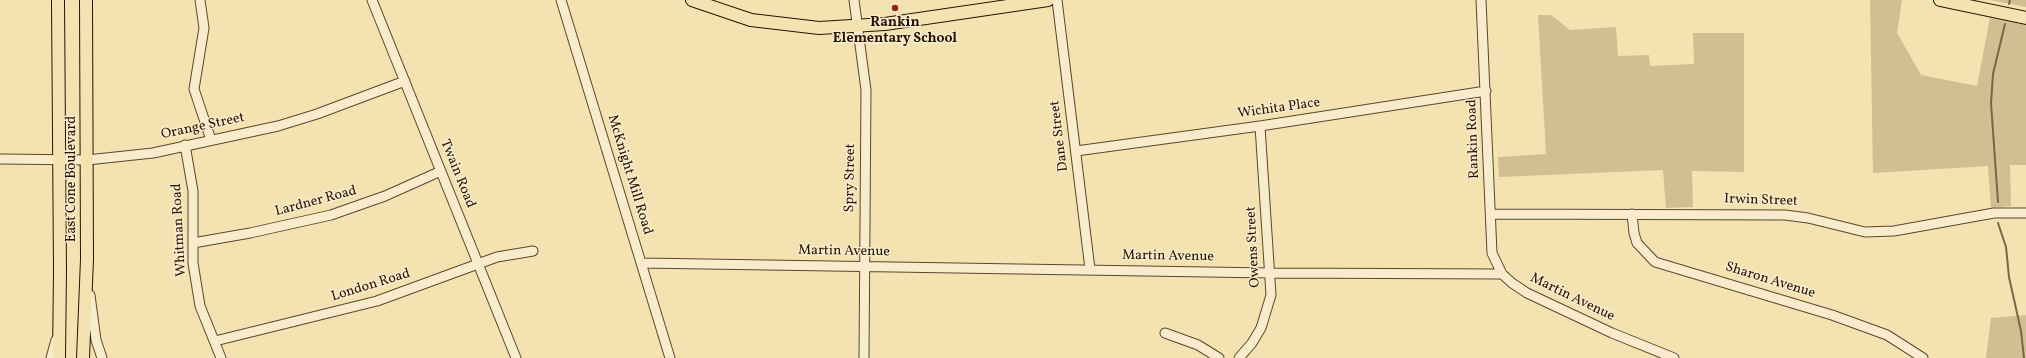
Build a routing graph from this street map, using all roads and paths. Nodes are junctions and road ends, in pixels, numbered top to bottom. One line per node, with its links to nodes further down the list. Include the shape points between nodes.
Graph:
1 (58, 0): 21 (main road, East Cone Boulevard)
2 (86, 0): 22 (main road, East Cone Boulevard)
3 (200, 0): 17 (street, via 204,28 194,89)
4 (372, 0): 14 (street, Twain Road)
5 (561, 0): 31 (street, McKnight Mill Road)
6 (692, 0): 13 (main road, via 751,20 798,27)
7 (854, 0): 13 (street, Spry Street)
8 (1048, 0): 13 (main road)
9 (1057, 0): 19 (street, Dane Street)
10 (1481, 0): 15 (street, Rankin Road)
11 (1940, 0): 12 (main road)
12 (2026, 18)
13 (858, 27): 32 (street, Spry Street, via 866,90)
14 (405, 81): 17 (street, Orange Street, via 278,126); 23 (street, Twain Road)
15 (1486, 91): 16 (street, Wichita Place); 25 (street, Rankin Road)
16 (1260, 126): 19 (street, Wichita Place); 34 (street, Owens Street)
17 (210, 140): 18 (street, Orange Street)
18 (185, 145): 22 (street, Orange Street, via 153,153); 27 (street, Whitman Road, via 193,191)
19 (1076, 150): 33 (street, Dane Street)
20 (0, 159): 21 (street, Orange Street)
21 (59, 160): 22 (street, Orange Street); 36 (main road, East Cone Boulevard)
22 (87, 160): 29 (main road, East Cone Boulevard)
23 (441, 171): 27 (street, Lardner Road, via 385,196 330,215); 30 (street, Twain Road)
24 (2026, 213): 26 (street, Irwin Street, via 1994,213 1894,231 1865,232 1785,215)
25 (1492, 214): 26 (street, Irwin Street); 35 (street, Rankin Road, via 1492,253)
26 (1632, 214): 50 (street, Sharon Avenue, via 1637,243 1655,262 1832,315 1887,335)
27 (193, 243): 38 (street, Whitman Road, via 193,263 200,306)
28 (533, 251): 30 (street, London Road, via 514,253)
29 (87, 258): 42 (main road, East Cone Boulevard); 43 (street, via 92,314)
30 (479, 263): 38 (street, London Road, via 377,301); 39 (street, Twain Road)
31 (642, 264): 32 (street, Martin Avenue); 45 (street, McKnight Mill Road)
32 (864, 267): 33 (street, Martin Avenue); 46 (street, Spry Street)
33 (1090, 270): 34 (street, Martin Avenue)
34 (1270, 273): 35 (street, Martin Avenue); 48 (street, Owens Street, via 1271,295 1268,310 1255,338)
35 (1502, 274): 49 (street, Martin Avenue, via 1527,293 1612,333)
36 (59, 331): 40 (street); 41 (main road, East Cone Boulevard)
37 (1165, 333): 47 (street, via 1198,345)
38 (215, 341): 44 (street, Whitman Road)
39 (513, 357)
40 (51, 358)
41 (59, 358)
42 (82, 358)
43 (102, 358)
44 (221, 358)
45 (670, 358)
46 (864, 358)
47 (1219, 358)
48 (1239, 358)
49 (1674, 358)
50 (1923, 358)

